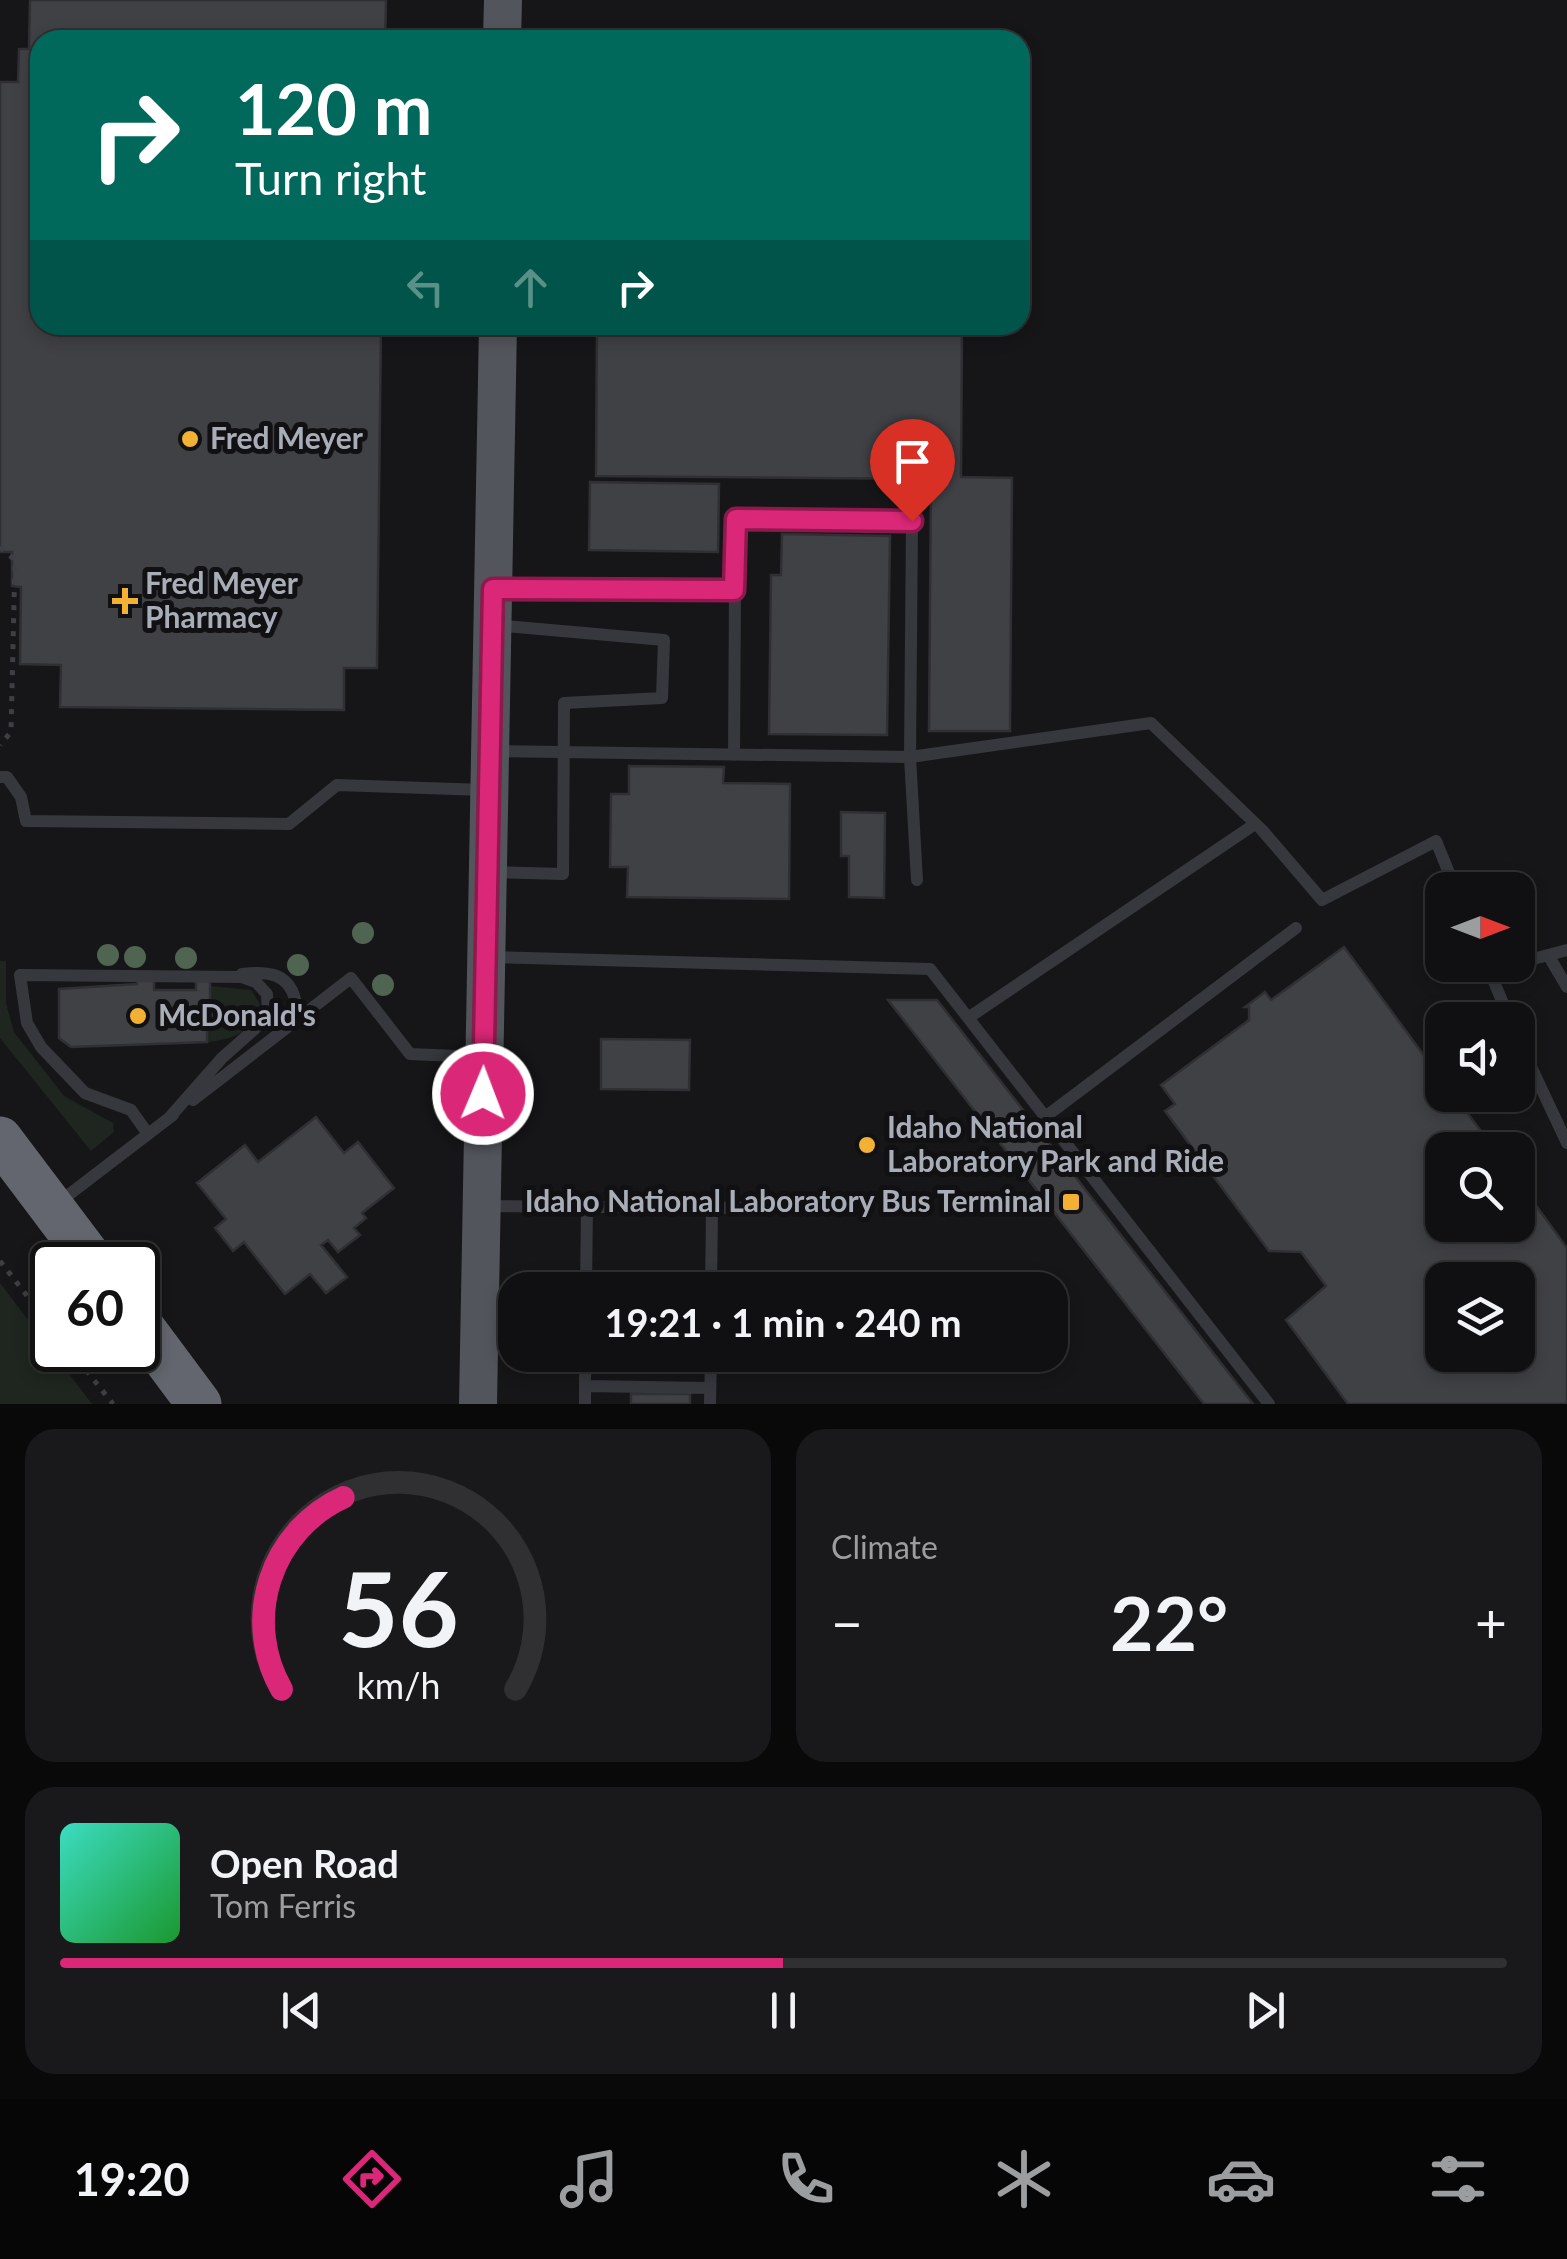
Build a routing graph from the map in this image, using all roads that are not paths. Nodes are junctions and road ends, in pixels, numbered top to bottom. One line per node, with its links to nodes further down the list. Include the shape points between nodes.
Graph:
1 (503, 0): 2 (main road)
2 (502, 30)
3 (498, 335): 5 (main road)
4 (734, 590): 5 (lane); 8 (lane); 9 (lane, via 736,519 912,521)
5 (493, 607): 6 (main road); 7 (lane, via 664,640 662,698 564,704)
6 (490, 752): 7 (lane); 11 (main road)
7 (564, 752): 8 (lane); 13 (lane, via 563,874)
8 (734, 754): 9 (lane)
9 (910, 756): 12 (lane, via 1150,723); 15 (lane)
10 (0, 776): 11 (lane, via 22,797 26,821 288,824 337,786)
11 (490, 790): 13 (main road)
12 (1254, 824): 14 (lane, via 1322,900 1436,841); 23 (lane)
13 (489, 872): 19 (main road)
14 (1449, 872)
15 (917, 880)
16 (1296, 928): 27 (lane)
17 (1567, 950): 18 (lane)
18 (1548, 955): 20 (lane); 22 (lane)
19 (486, 956): 23 (lane, via 930,969); 25 (main road)
20 (1535, 958)
21 (210, 978): 24 (lane, via 258,972 284,979 294,1011); 28 (lane, via 256,982 267,994 268,1017); 29 (lane, via 20,975 27,1023 41,1047 85,1094 131,1110)
22 (1567, 987)
23 (968, 1018): 27 (lane)
24 (279, 1034): 25 (lane, via 351,978 410,1054); 28 (lane)
25 (484, 1057): 32 (main road)
26 (1535, 1075): 31 (lane)
27 (1045, 1117): 49 (lane)
28 (169, 1118): 29 (lane)
29 (148, 1134): 34 (lane)
30 (0, 1138): 34 (highway)
31 (1567, 1143)
32 (481, 1206): 33 (lane); 46 (main road)
33 (587, 1206): 35 (lane); 38 (lane)
34 (52, 1208): 37 (highway)
35 (712, 1208): 36 (lane); 39 (lane)
36 (773, 1208)
37 (78, 1242)
38 (586, 1272)
39 (711, 1272)
40 (160, 1351): 45 (highway)
41 (585, 1372): 43 (lane)
42 (710, 1372): 44 (lane)
43 (585, 1386): 44 (lane); 47 (lane)
44 (710, 1388): 48 (lane)
45 (200, 1404)
46 (478, 1404)
47 (584, 1404)
48 (710, 1404)
49 (1269, 1404)

